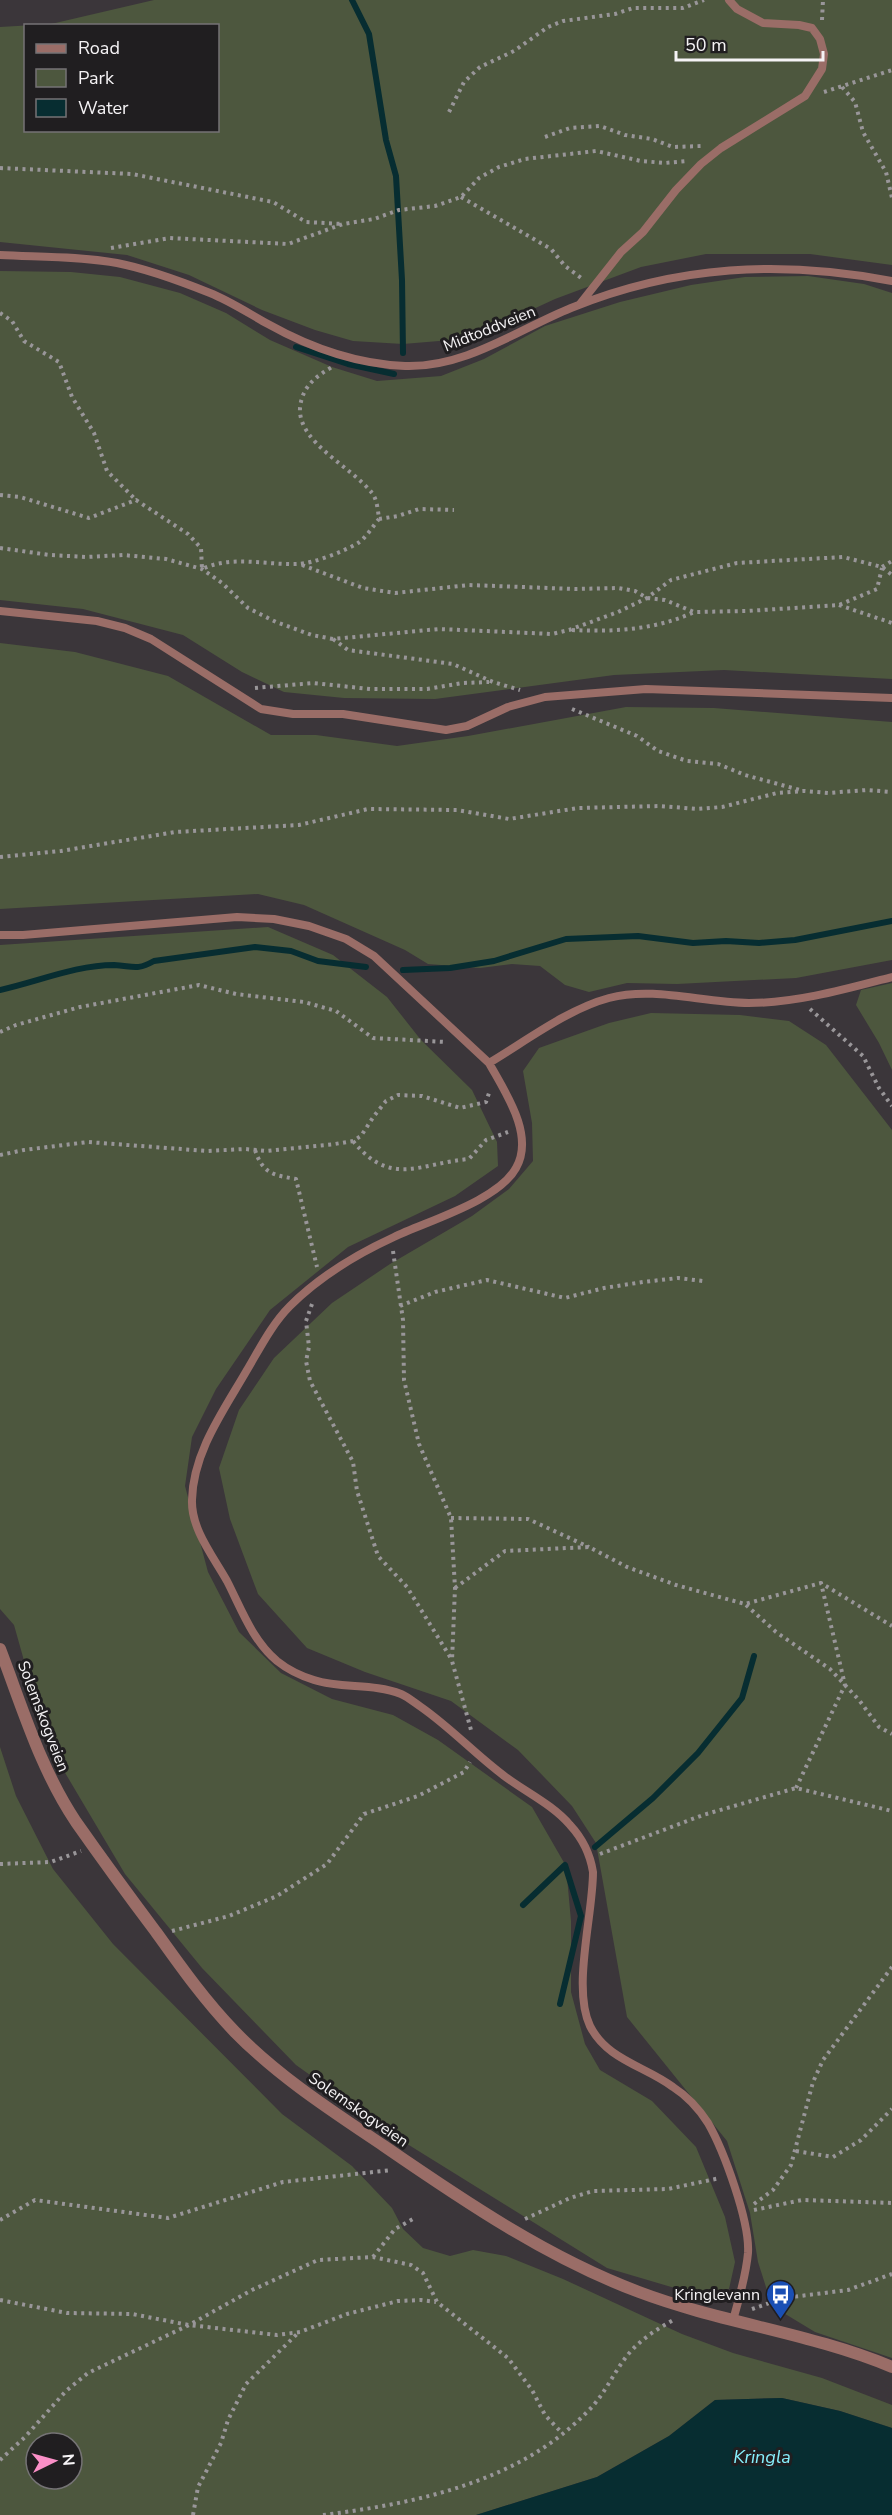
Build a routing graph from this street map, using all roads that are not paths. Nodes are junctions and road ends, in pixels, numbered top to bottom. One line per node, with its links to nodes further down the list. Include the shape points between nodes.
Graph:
1 (729, 0): 4 (lane, via 736,9 763,23 812,28 824,54 822,69 805,96 701,164)
2 (0, 255): 4 (lane, Midtoddveien, via 88,260 140,268 213,294 311,346 348,357 407,366 451,360)
3 (892, 281): 4 (lane, Midtoddveien, via 809,269 718,270 662,279)
4 (579, 305)
5 (0, 611): 6 (lane, via 97,621 125,628 151,639 261,709 293,714 343,714 446,730 544,697 646,689)
6 (892, 698)
7 (0, 935): 9 (lane, via 237,917 309,926 346,939 374,956)
8 (892, 977): 9 (lane, via 799,998 746,1003 645,993 611,998 578,1010)
9 (489, 1063): 11 (lane, via 519,1128 522,1148 516,1170 502,1186 476,1201 391,1238 342,1265 289,1307 265,1339 216,1422 195,1473 192,1499 199,1531 245,1619 277,1660 314,1680 402,1694 569,1823 585,1844 591,1857 593,1885 583,1978 585,2012 599,2040 609,2050 672,2086 708,2123 730,2175 748,2252)
10 (0, 1649): 11 (street, Solemskogveien, via 58,1794 199,1992 255,2052 445,2193 606,2279)
11 (733, 2320): 12 (street, Solemskogveien)
12 (892, 2367)

